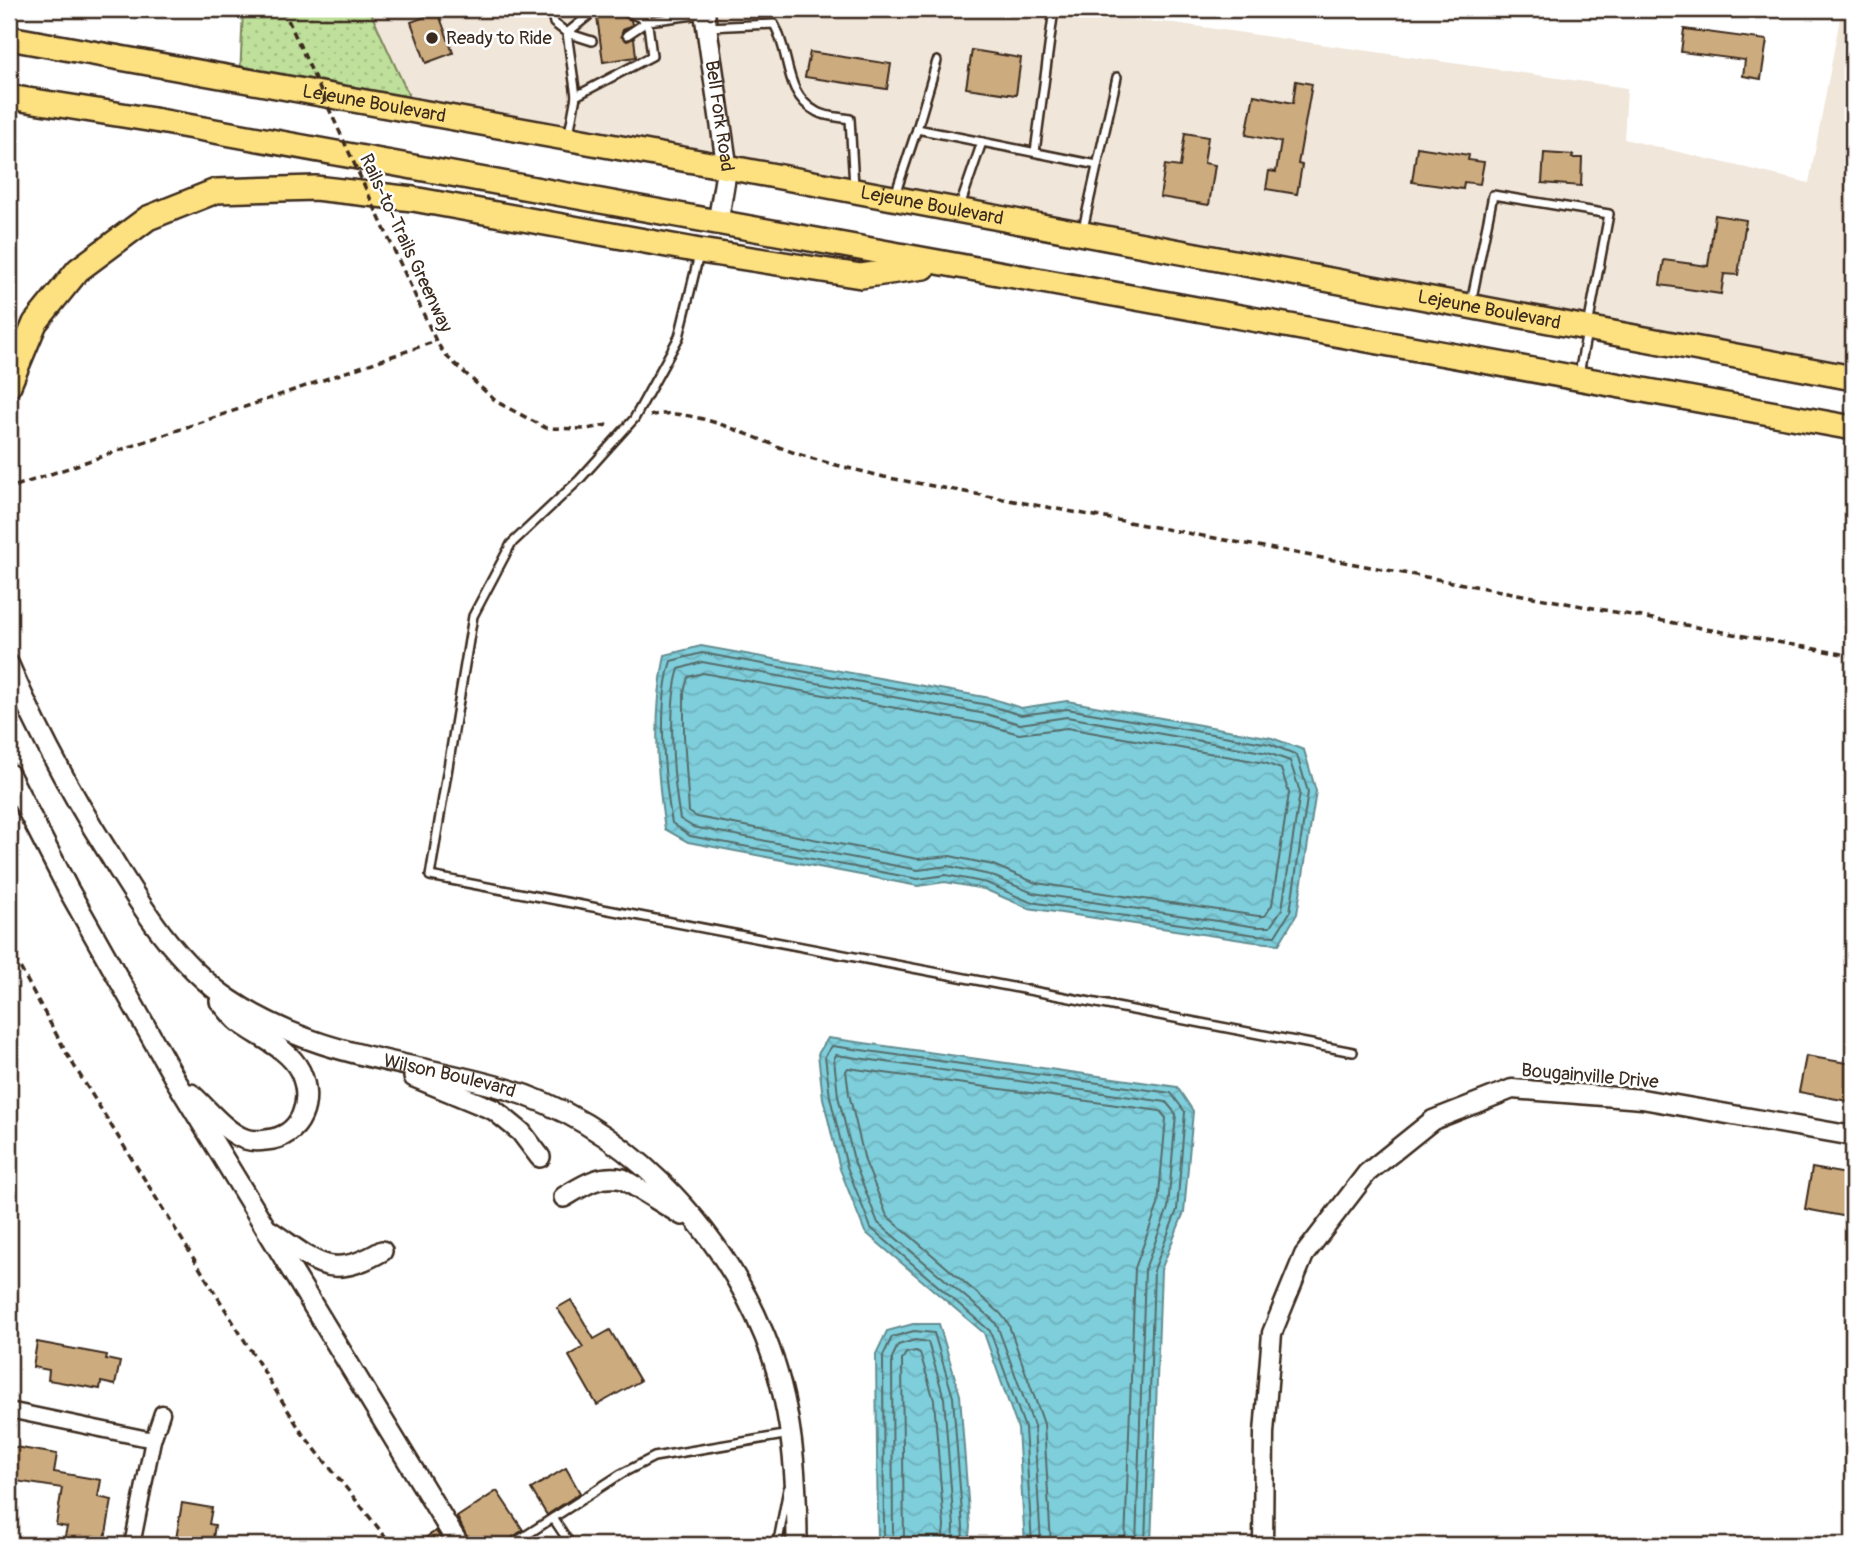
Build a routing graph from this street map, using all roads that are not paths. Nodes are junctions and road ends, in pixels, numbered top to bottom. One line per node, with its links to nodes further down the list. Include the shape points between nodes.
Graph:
1 (551, 9): 8 (lane, via 554,23)
2 (646, 9): 7 (lane)
3 (1054, 9): 19 (lane)
4 (623, 10): 7 (lane)
5 (588, 16): 8 (lane)
6 (705, 17): 7 (lane); 21 (main road, Bell Fork Road); 22 (lane, via 774,24 790,78 803,100 818,113 850,119)
7 (648, 22): 9 (lane); 14 (lane, via 652,56)
8 (567, 33): 11 (lane); 14 (lane)
9 (627, 36)
10 (9, 38): 17 (highway, Lejeune Boulevard)
11 (592, 41)
12 (937, 61): 16 (lane)
13 (1117, 77): 20 (lane)
14 (576, 96): 17 (lane)
15 (9, 97): 25 (highway)
16 (917, 129): 18 (lane); 23 (lane)
17 (568, 138): 21 (highway, Lejeune Boulevard)
18 (982, 142): 19 (lane); 24 (lane)
19 (1035, 152): 20 (lane)
20 (1097, 165): 26 (lane)
21 (727, 167): 22 (highway, Lejeune Boulevard); 25 (main road, Bell Fork Road)
22 (854, 191): 23 (highway, Lejeune Boulevard)
23 (894, 198): 24 (highway, Lejeune Boulevard)
24 (959, 210): 26 (highway, Lejeune Boulevard)
25 (718, 222): 28 (highway)
26 (1082, 233): 29 (highway, Lejeune Boulevard)
27 (700, 251): 28 (highway, via 861,276); 33 (highway, via 413,199 315,188 216,191 148,218 78,270 36,323); 38 (lane, via 679,337 634,419 579,480 511,544 472,616 430,876)
28 (943, 264): 32 (highway)
29 (1471, 305): 30 (highway, Lejeune Boulevard); 30 (lane, via 1493,194 1609,214)
30 (1588, 328): 31 (highway, Lejeune Boulevard); 32 (lane)
31 (1853, 377)
32 (1579, 378): 34 (highway)
33 (9, 385)
34 (1853, 428)
35 (9, 665): 37 (main road, Wilson Boulevard, via 77,803 140,905)
36 (9, 774): 40 (main road)
37 (194, 972): 39 (main road, Wilson Boulevard, via 257,1016); 40 (main road, via 237,1020 292,1059 304,1083 305,1108 295,1129 282,1136 244,1139)
38 (1353, 1052)
39 (363, 1057): 42 (main road, via 494,1110 521,1132); 45 (main road, Wilson Boulevard, via 507,1089 581,1121 659,1180)
40 (175, 1079): 44 (main road)
41 (1853, 1136): 59 (street, Bougainville Drive, via 1642,1099 1513,1089 1433,1121 1367,1173 1304,1255 1272,1334 1264,1433)
42 (540, 1157)
43 (564, 1197): 45 (main road, via 592,1180 623,1179)
44 (264, 1227): 46 (main road, via 326,1266 349,1266); 54 (main road)
45 (701, 1227): 49 (main road, Wilson Boulevard, via 765,1337)
46 (382, 1251)
47 (9, 1410): 50 (street)
48 (162, 1413): 50 (street)
49 (790, 1434): 51 (main road, Wilson Boulevard); 52 (lane, via 654,1457)
50 (153, 1440): 53 (street)
51 (794, 1454): 57 (lane, via 779,1536); 58 (main road, Wilson Boulevard)
52 (553, 1518): 55 (lane); 56 (lane)
53 (132, 1545)
54 (459, 1545)
55 (511, 1545)
56 (571, 1545)
57 (773, 1545)
58 (797, 1545)
59 (1263, 1545)

